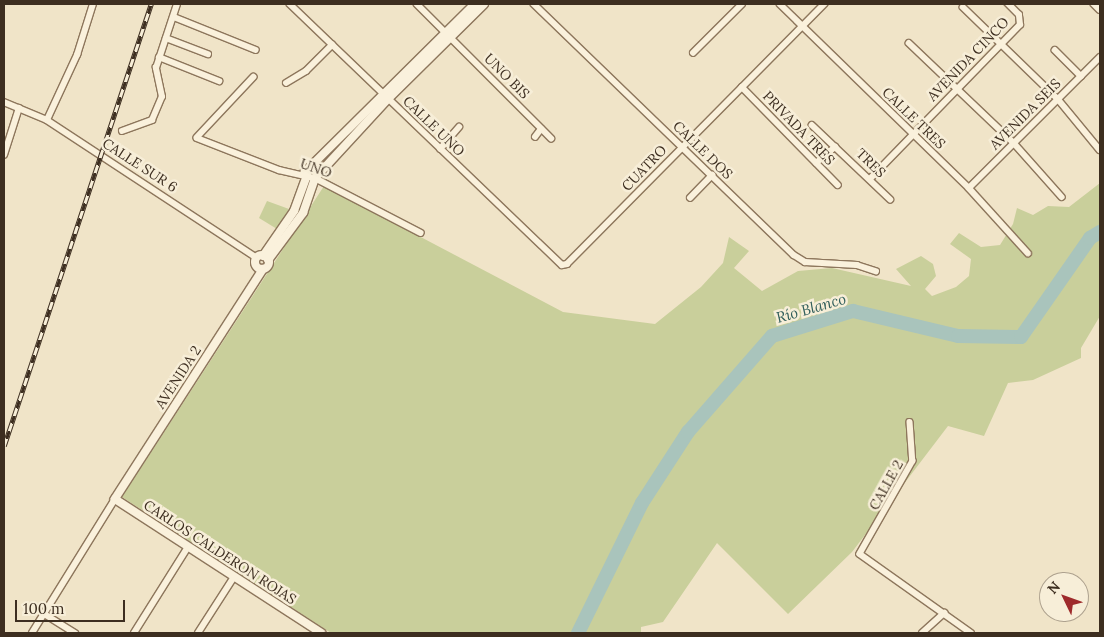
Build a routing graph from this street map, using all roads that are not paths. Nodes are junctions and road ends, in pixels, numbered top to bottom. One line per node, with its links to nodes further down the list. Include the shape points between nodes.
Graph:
1 (94, 4): 38 (street, via 77,55)
2 (177, 4): 15 (street)
3 (290, 4): 21 (street, CALLE UNO)
4 (417, 4): 17 (street)
5 (475, 4): 17 (street)
6 (484, 4): 17 (street)
7 (534, 4): 47 (street, CALLE DOS)
8 (742, 4): 24 (street)
9 (780, 4): 16 (street, CALLE TRES)
10 (824, 4): 16 (street, CUATRO)
11 (1008, 4): 20 (street, AVENIDA CINCO, via 1021,22)
12 (1094, 4): 14 (street)
13 (964, 7): 20 (street)
14 (1100, 10)
15 (174, 17): 18 (street); 22 (street)
16 (802, 26): 32 (street, CUATRO); 43 (street, CALLE TRES)
17 (448, 34): 34 (street); 41 (street, UNO BIS)
18 (166, 38): 25 (street); 26 (street)
19 (909, 43): 33 (street)
20 (1001, 43): 33 (street, AVENIDA CINCO); 35 (street)
21 (332, 45): 31 (street, via 306,71); 34 (street, CALLE UNO)
22 (256, 50)
23 (1055, 50): 29 (street)
24 (693, 52)
25 (208, 54)
26 (160, 57): 30 (street); 42 (street, via 156,68 162,97 152,120)
27 (1100, 58): 29 (street, AVENIDA SEIS)
28 (254, 76): 53 (street, UNO, via 197,138 279,170)
29 (1081, 76): 35 (street, AVENIDA SEIS)
30 (219, 81)
31 (286, 82)
32 (742, 87): 47 (street, CUATRO); 52 (street, PRIVADA TRES)
33 (957, 88): 43 (street, AVENIDA CINCO); 46 (street)
34 (386, 96): 49 (street, CALLE UNO); 53 (street); 53 (street, via 304,172)
35 (1058, 100): 46 (street, AVENIDA SEIS); 50 (street)
36 (4, 102): 37 (street, CALLE SUR 6)
37 (19, 108): 38 (street, CALLE SUR 6); 51 (street)
38 (47, 120): 63 (street, CALLE SUR 6)
39 (812, 125): 48 (street, TRES)
40 (459, 127): 49 (street)
41 (542, 129): 44 (street); 45 (street, UNO BIS)
42 (122, 131)
43 (913, 134): 55 (street, AVENIDA CINCO); 57 (street, CALLE TRES)
44 (534, 137)
45 (551, 138)
46 (1014, 143): 57 (street, AVENIDA SEIS); 58 (street)
47 (682, 147): 54 (street, CALLE DOS); 64 (street, CUATRO, via 567,264)
48 (835, 147): 52 (street); 55 (street, TRES)
49 (440, 149): 64 (street, CALLE UNO)
50 (1100, 150)
51 (4, 155)
52 (816, 163): 56 (street, PRIVADA TRES)
53 (311, 176): 61 (street, UNO); 63 (street, AVENIDA 2, via 303,213)
54 (712, 176): 59 (street); 66 (street, CALLE DOS, via 800,260 857,265)
55 (870, 179): 60 (street, TRES)
56 (838, 185)
57 (969, 188): 62 (street, CALLE TRES)
58 (1062, 197)
59 (690, 198)
60 (890, 198)
61 (421, 233)
62 (1028, 253)
63 (263, 258): 65 (street, AVENIDA 2); 65 (street, via 256,265)
64 (562, 265)
65 (263, 268): 68 (street, AVENIDA 2)
66 (876, 271)
67 (910, 422): 72 (street, CALLE 2, via 913,462 860,554)
68 (115, 499): 69 (street, CARLOS CALDERON ROJAS); 71 (street)
69 (188, 547): 70 (street, CARLOS CALDERON ROJAS); 76 (street)
70 (234, 577): 73 (street, CARLOS CALDERON ROJAS); 77 (street)
71 (43, 613): 74 (street); 75 (street)
72 (944, 613): 80 (street); 81 (street)
73 (311, 626): 78 (street); 79 (street, CARLOS CALDERON ROJAS)
74 (32, 633)
75 (75, 633)
76 (134, 633)
77 (198, 633)
78 (305, 633)
79 (321, 633)
80 (922, 633)
81 (971, 633)

